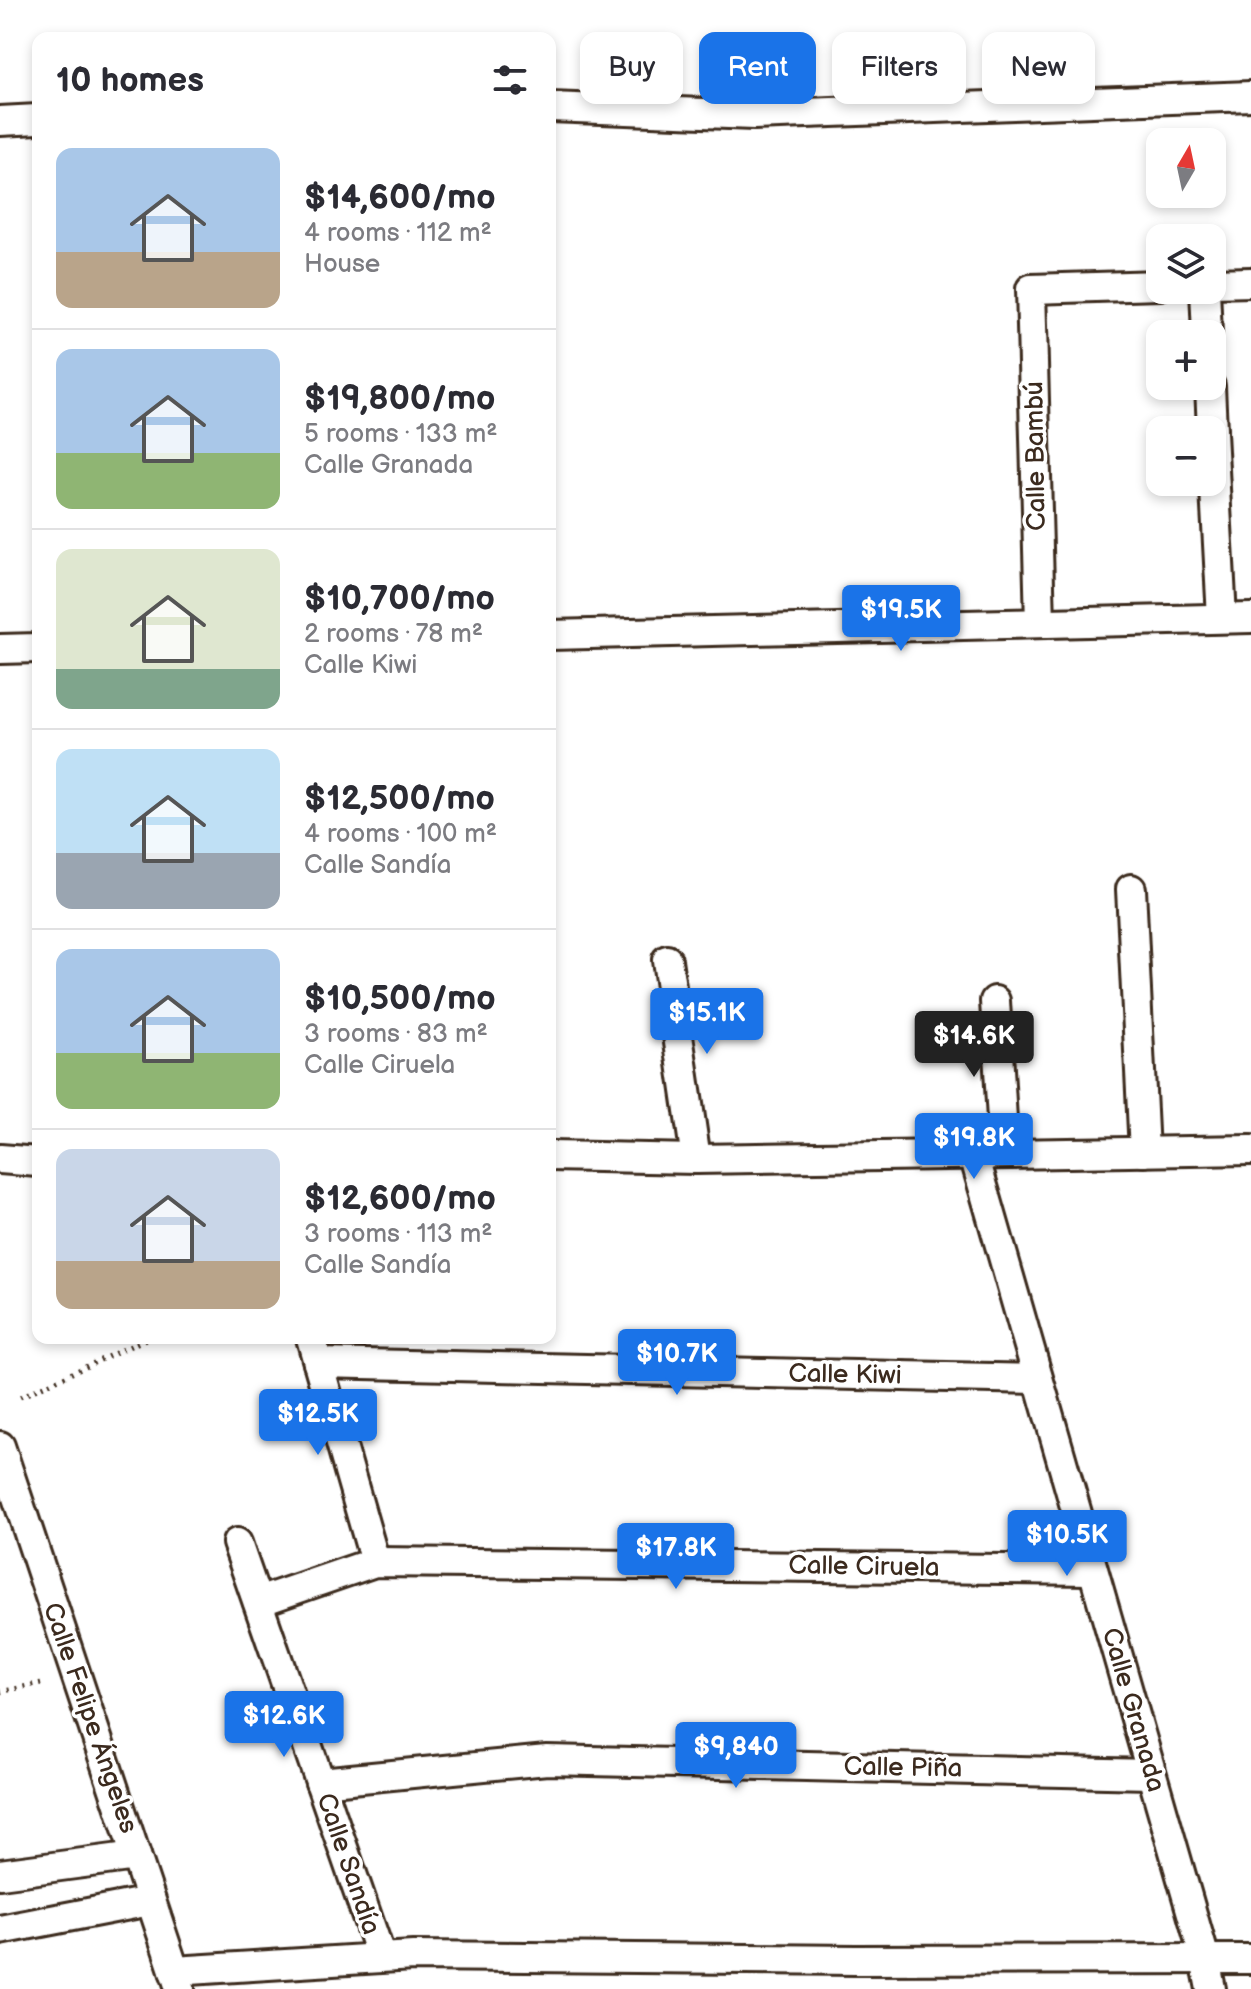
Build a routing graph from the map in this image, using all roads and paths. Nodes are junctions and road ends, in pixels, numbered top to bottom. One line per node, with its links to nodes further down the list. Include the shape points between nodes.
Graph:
1 (1251, 96): 2 (street, via 754,115)
2 (556, 107)
3 (32, 119): 4 (street)
4 (0, 121)
5 (1251, 282): 6 (street)
6 (1226, 283)
7 (1146, 285): 11 (street, Calle Bambú, via 1031,289)
8 (1215, 496): 9 (street)
9 (1222, 618): 10 (street); 11 (street)
10 (1251, 618)
11 (1040, 623): 12 (street)
12 (556, 635)
13 (32, 648): 14 (street)
14 (0, 649)
15 (1131, 889): 19 (street)
16 (667, 960): 24 (street)
17 (995, 1001): 20 (street)
18 (1251, 1150): 19 (street)
19 (1144, 1152): 20 (street)
20 (1004, 1154): 21 (street)
21 (974, 1155): 24 (street); 28 (street, Calle Granada)
22 (556, 1156): 24 (street)
23 (0, 1159): 25 (street)
24 (696, 1159)
25 (32, 1162)
26 (135, 1344): 29 (path)
27 (314, 1350): 28 (street, Calle Kiwi); 32 (street)
28 (1036, 1379): 33 (street, Calle Granada)
29 (20, 1397)
30 (0, 1446): 35 (street, Calle Felipe Ángeles)
31 (237, 1543): 34 (street, Calle Sandía)
32 (375, 1562): 33 (street, Calle Ciruela); 34 (street, Calle Ciruela)
33 (1092, 1570): 37 (street, Calle Granada)
34 (258, 1602): 38 (street, Calle Sandía)
35 (75, 1677): 36 (path); 39 (street, Calle Felipe Ángeles)
36 (0, 1692)
37 (1151, 1774): 38 (street, Calle Piña, via 547,1760); 44 (street, Calle Granada)
38 (320, 1782): 43 (street, Calle Sandía)
39 (136, 1856): 40 (street); 41 (street, Calle Felipe Ángeles)
40 (0, 1874)
41 (150, 1901): 42 (street); 46 (street, Calle Felipe Ángeles)
42 (0, 1930)
43 (381, 1957): 44 (street); 46 (street)
44 (1205, 1959): 45 (street); 47 (street, Calle Granada)
45 (1251, 1959)
46 (177, 1980)
47 (1211, 1989)

